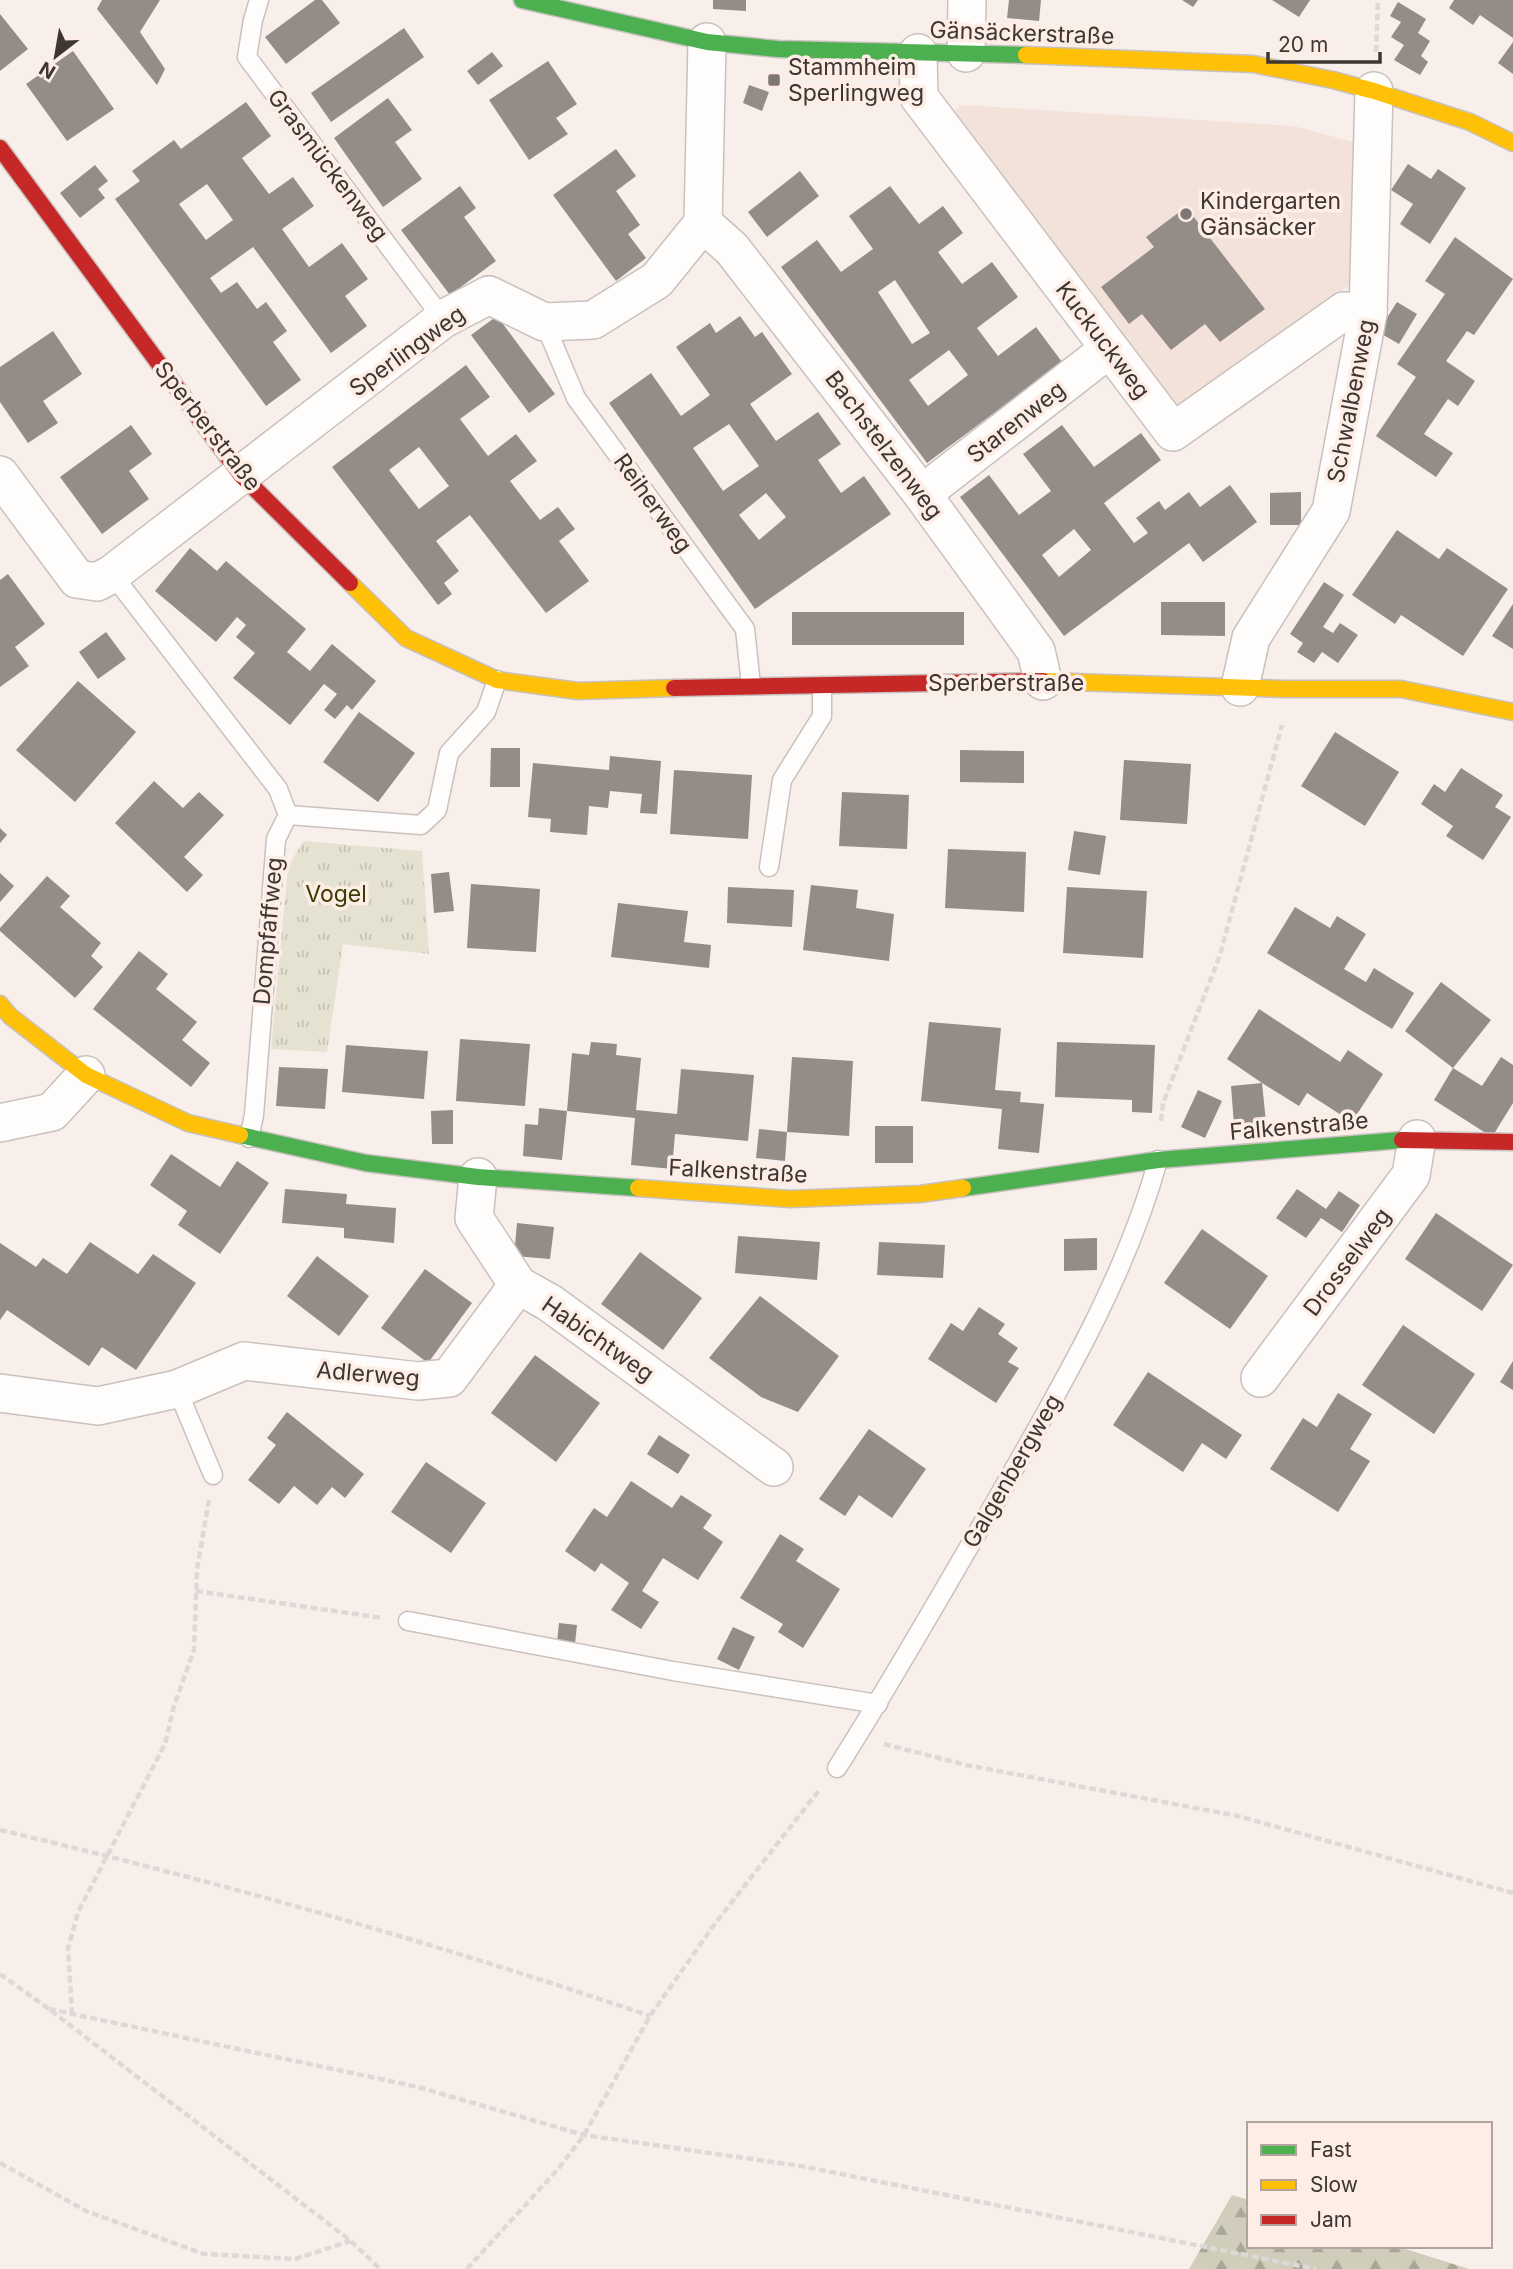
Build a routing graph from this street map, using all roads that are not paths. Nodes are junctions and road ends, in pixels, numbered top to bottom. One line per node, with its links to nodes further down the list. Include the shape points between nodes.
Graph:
1 (259, 0): 12 (lane, Grasmückenweg, via 247,57)
2 (522, 0): 4 (street, Gänsäckerstraße)
3 (967, 0): 6 (street)
4 (707, 42): 5 (street, Gänsäckerstraße); 10 (street)
5 (918, 52): 6 (street, Gänsäckerstraße); 14 (street, Kuckuckweg, via 919,97)
6 (966, 53): 7 (street, Gänsäckerstraße, via 1253,64)
7 (1374, 91): 8 (street, Gänsäckerstraße, via 1470,122); 11 (street, Schwalbenweg)
8 (1513, 143)
9 (0, 148): 16 (street, Sperberstraße)
10 (703, 223): 13 (street, Sperlingweg, via 657,280 593,320); 17 (street, Bachstelzenweg, via 732,248)
11 (1368, 313): 14 (street, Kuckuckweg, via 1344,311 1173,432); 23 (street, Schwalbenweg, via 1331,511 1251,638)
12 (443, 319): 13 (street, Sperlingweg, via 489,295); 16 (street, Sperlingweg)
13 (544, 322): 21 (lane, Reiherweg, via 576,398 745,629)
14 (1109, 349): 17 (street, Starenweg)
15 (0, 475): 18 (street, via 77,579 97,582)
16 (241, 475): 18 (street, Sperlingweg); 19 (street, Sperberstraße, via 406,638)
17 (922, 494): 20 (street, Bachstelzenweg, via 1036,651)
18 (112, 574): 25 (lane, via 278,789)
19 (497, 680): 21 (street, Sperberstraße, via 578,691); 25 (lane, via 486,712 449,753 438,810 421,825)
20 (1043, 681): 22 (street, Sperberstraße); 23 (street, Sperberstraße)
21 (751, 685): 22 (street, Sperberstraße)
22 (822, 686): 26 (lane, via 822,716 782,780)
23 (1240, 687): 24 (street, Sperberstraße, via 1401,689)
24 (1513, 712)
25 (288, 815): 30 (lane, Dompfaffweg, via 276,839)
26 (769, 867)
27 (0, 1004): 28 (street, Falkenstraße)
28 (86, 1075): 29 (street, via 52,1112); 30 (street, Falkenstraße, via 188,1123)
29 (0, 1123)
30 (249, 1138): 34 (street, Falkenstraße, via 366,1163)
31 (1416, 1139): 32 (street, Falkenstraße); 33 (street, Falkenstraße); 36 (street, Drosselweg, via 1411,1175)
32 (1513, 1142)
33 (1158, 1160): 34 (street, Falkenstraße, via 920,1194 790,1199); 42 (lane, Galgenbergweg, via 1149,1195 1094,1324)
34 (478, 1177): 35 (street, Habichtweg, via 474,1218)
35 (518, 1285): 37 (street, Adlerweg, via 449,1378 418,1381 244,1361); 39 (street, Habichtweg, via 550,1303)
36 (1260, 1378)
37 (177, 1389): 38 (street, Adlerweg, via 98,1406); 40 (lane)
38 (0, 1393)
39 (774, 1467)
40 (213, 1475)
41 (408, 1621): 42 (lane)
42 (878, 1704): 43 (lane, Galgenbergweg)
43 (837, 1768)

